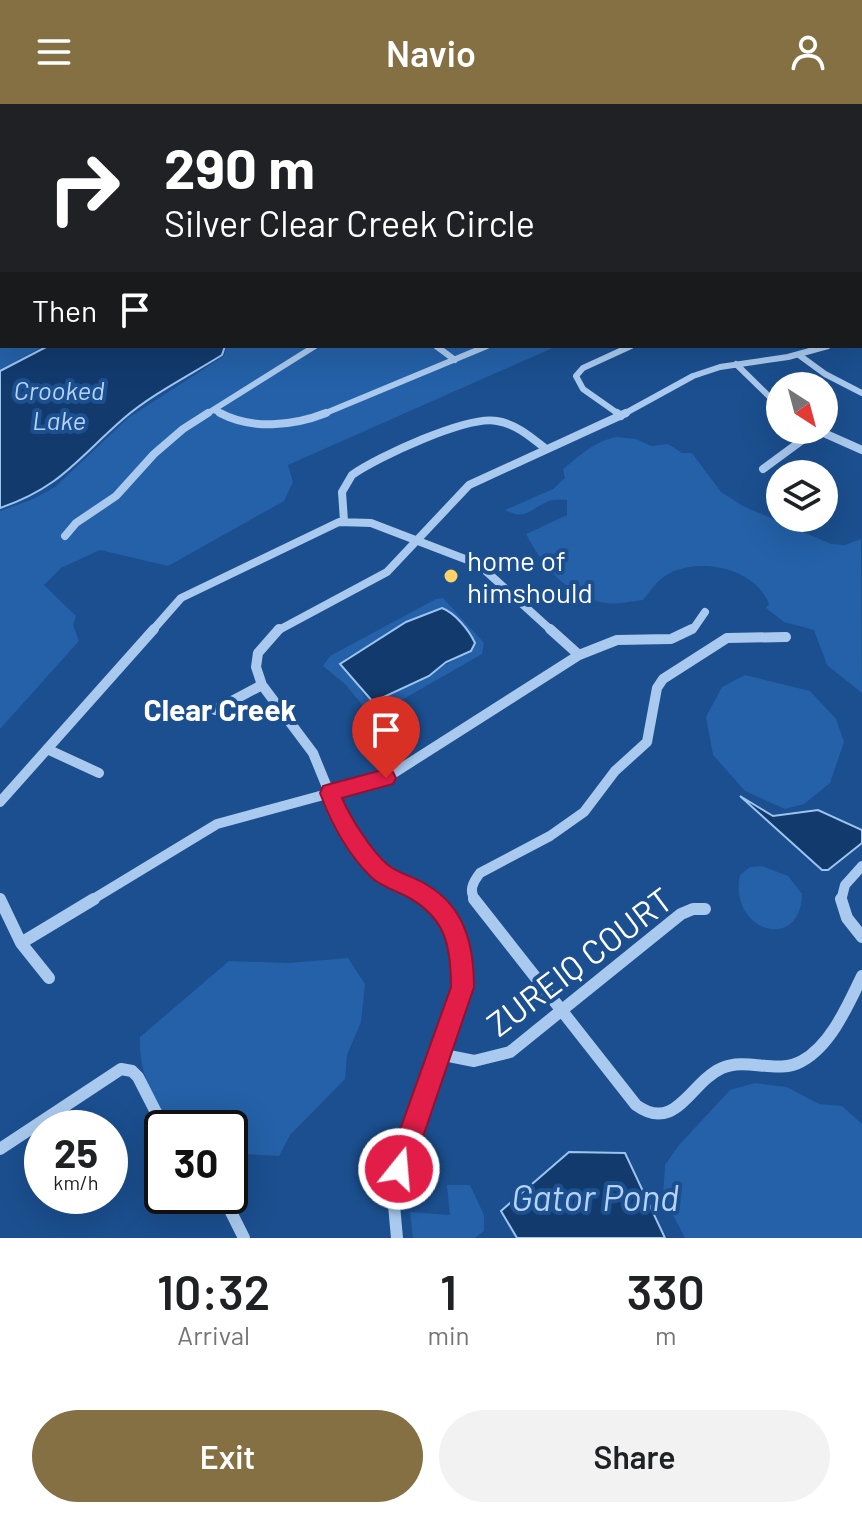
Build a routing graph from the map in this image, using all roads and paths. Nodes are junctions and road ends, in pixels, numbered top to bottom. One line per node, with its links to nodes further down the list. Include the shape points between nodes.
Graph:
1 (312, 348): 11 (street)
2 (439, 348): 7 (street)
3 (482, 348): 7 (street)
4 (627, 348): 12 (street, via 576,376 583,389)
5 (822, 348): 6 (street)
6 (799, 355): 8 (street); 10 (street)
7 (455, 360): 11 (street, via 304,422 267,425)
8 (736, 364): 9 (street); 12 (street, via 680,382)
9 (766, 393)
10 (862, 393)
11 (214, 410): 19 (street, via 168,441 129,484)
12 (621, 416): 15 (street)
13 (838, 439): 16 (street)
14 (798, 444): 17 (street)
15 (546, 449): 18 (street, via 510,422 480,418 462,423 346,479 340,499); 20 (street, via 469,485)
16 (862, 450)
17 (763, 469)
18 (344, 521): 20 (street, via 371,523); 26 (street, via 181,598)
19 (65, 536)
20 (417, 541): 23 (street, via 484,568); 24 (street, via 387,572 268,638 256,661)
21 (705, 612): 23 (street, via 694,628 671,639 617,640)
22 (786, 637): 37 (street, via 727,638 663,679 647,742 615,771 584,812 474,879 471,892 476,903)
23 (579, 655): 28 (street, via 398,772)
24 (262, 685): 25 (street); 28 (street, via 313,753)
25 (215, 710)
26 (47, 749): 27 (street); 29 (street)
27 (99, 773)
28 (330, 793): 34 (street, via 217,824); 38 (street, via 346,829 380,872 432,899 454,928 462,987)
29 (0, 802)
30 (862, 866): 33 (street, via 840,895 845,916)
31 (0, 899): 34 (street)
32 (705, 909): 37 (street, ZUREIQ COURT, via 681,914)
33 (862, 937)
34 (21, 943): 36 (street)
35 (862, 976): 37 (street, via 833,1029 801,1063 720,1069 662,1116 639,1108)
36 (49, 978)
37 (561, 1011): 38 (street, ZUREIQ COURT, via 500,1057 468,1062)
38 (439, 1054): 43 (street, via 399,1169)
39 (155, 1110): 40 (street, via 138,1077 121,1069)
40 (0, 1149)
41 (232, 1214): 42 (street)
42 (244, 1238)
43 (397, 1238)

